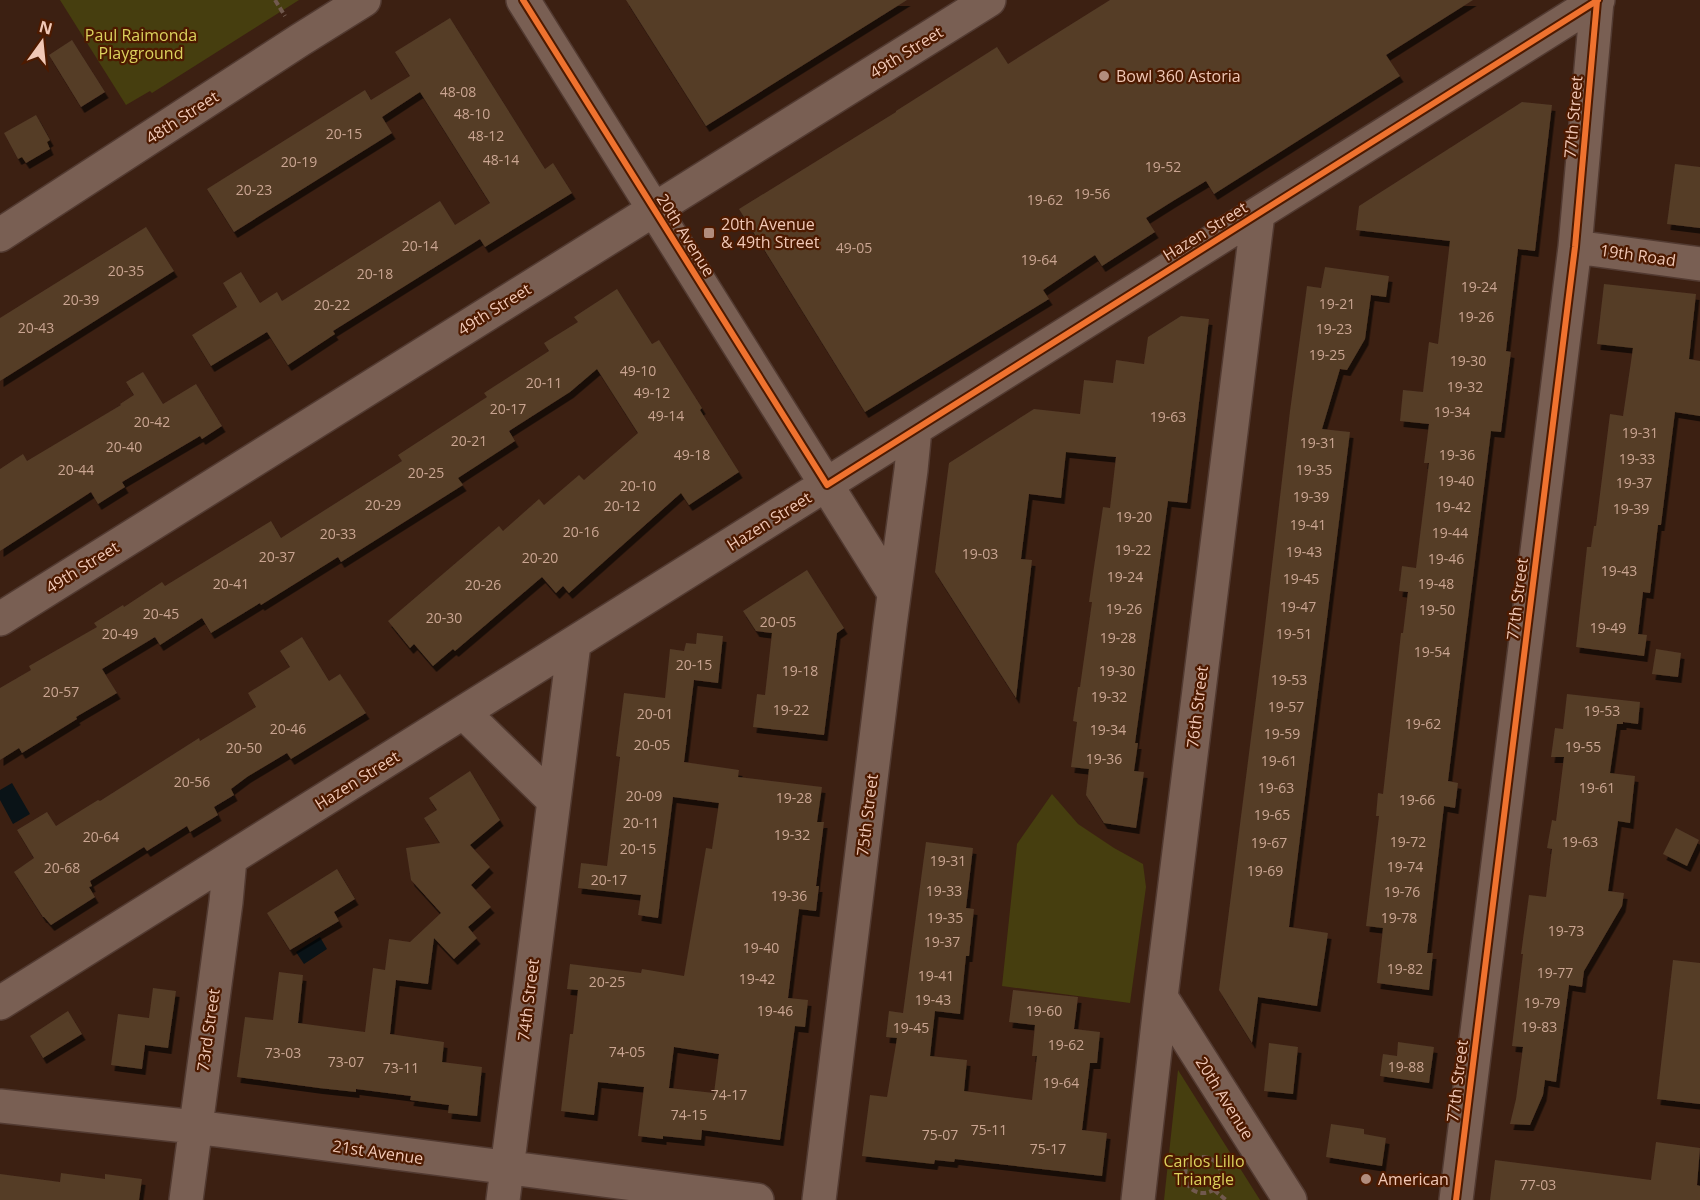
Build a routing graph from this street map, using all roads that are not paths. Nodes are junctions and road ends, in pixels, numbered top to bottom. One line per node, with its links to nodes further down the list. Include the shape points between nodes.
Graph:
1 (364, 0): 7 (street, 48th Street)
2 (523, 0): 5 (street, 20th Avenue)
3 (989, 0): 5 (street, 49th Street)
4 (1597, 0): 6 (street, Hazen Street); 8 (street, 77th Street)
5 (654, 209): 11 (street, 20th Avenue); 13 (street, 49th Street)
6 (1258, 214): 10 (street, Hazen Street); 18 (street, 76th Street)
7 (0, 235)
8 (1575, 247): 9 (street, 19th Road); 28 (street, 77th Street)
9 (1700, 264)
10 (915, 429): 11 (street, Hazen Street); 12 (street, 75th Street)
11 (827, 485): 12 (street, 20th Avenue); 14 (street, Hazen Street)
12 (894, 593): 25 (street, 75th Street)
13 (0, 619)
14 (574, 644): 15 (street, Hazen Street); 16 (street, 74th Street)
15 (464, 713): 16 (street); 17 (street, Hazen Street)
16 (553, 800): 22 (street, 74th Street)
17 (230, 859): 19 (street, Hazen Street); 21 (street, 73rd Street)
18 (1161, 997): 26 (street, 76th Street); 27 (street, 20th Avenue)
19 (0, 1003)
20 (0, 1106): 21 (street, 21st Avenue)
21 (195, 1127): 22 (street, 21st Avenue); 23 (street, 73rd Street)
22 (505, 1184): 24 (street, 21st Avenue)
23 (186, 1200)
24 (757, 1200)
25 (819, 1200)
26 (1138, 1200)
27 (1290, 1200)
28 (1456, 1200)

